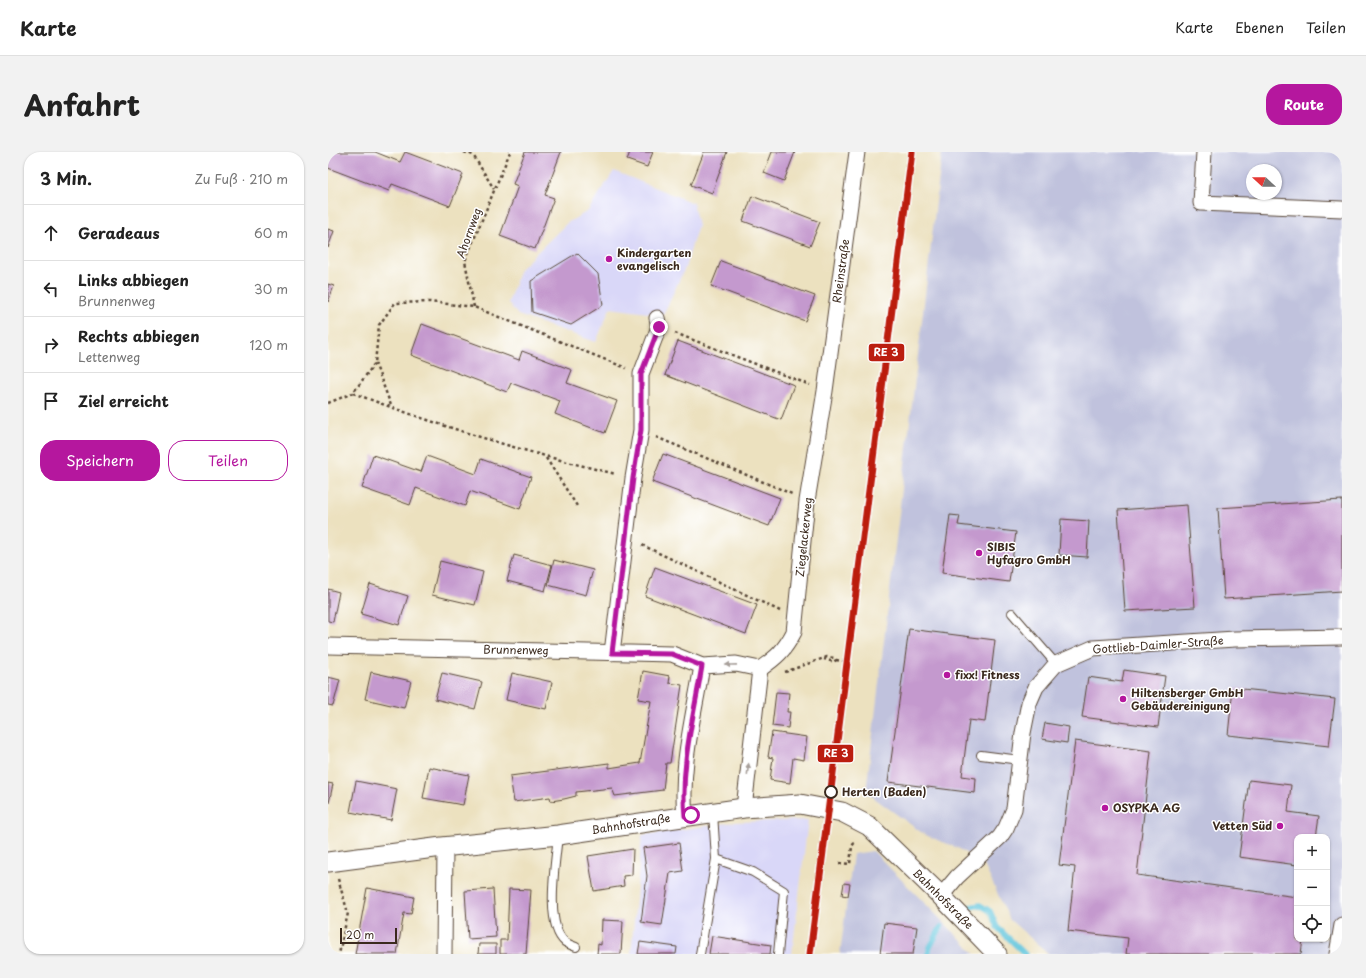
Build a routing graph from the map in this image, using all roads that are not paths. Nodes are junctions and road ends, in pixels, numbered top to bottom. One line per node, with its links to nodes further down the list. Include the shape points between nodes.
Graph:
1 (857, 152): 5 (street, Rheinstraße)
2 (1204, 152): 3 (street, via 1201,203)
3 (1342, 209)
4 (658, 323): 9 (street, via 641,374 641,430 625,536)
5 (825, 391): 12 (street, Ziegelackerweg, via 807,501 794,632 786,648)
6 (1012, 613): 10 (lane)
7 (1342, 637): 10 (street, Gottlieb-Daimler-Straße, via 1235,639 1093,648)
8 (328, 646): 9 (street, Brunnenweg)
9 (612, 653): 11 (street, Brunnenweg, via 672,654)
10 (1056, 664): 14 (street, Gottlieb-Daimler-Straße, via 1036,687 1029,703)
11 (702, 666): 12 (street, one-way to 11, via 736,664); 17 (street, via 685,768)
12 (759, 675): 15 (street, one-way to 12)
13 (981, 755): 14 (lane)
14 (1020, 760): 22 (street, Gottlieb-Daimler-Straße, via 1014,809 1006,828)
15 (744, 808): 16 (street, Bahnhofstraße); 22 (street, Bahnhofstraße, via 800,804 842,812 869,826)
16 (713, 812): 17 (street, Bahnhofstraße); 20 (lane)
17 (685, 816): 18 (street, Bahnhofstraße)
18 (558, 835): 19 (street, Bahnhofstraße); 24 (lane, via 552,910 554,925 565,942)
19 (445, 846): 21 (street, Bahnhofstraße); 25 (street)
20 (716, 859): 26 (lane); 27 (lane, via 753,872 784,892)
21 (330, 862)
22 (941, 896): 28 (street, Bahnhofstraße)
23 (1342, 925): 29 (street)
24 (576, 947)
25 (444, 954)
26 (700, 954)
27 (778, 954)
28 (997, 954)
29 (1339, 954)

